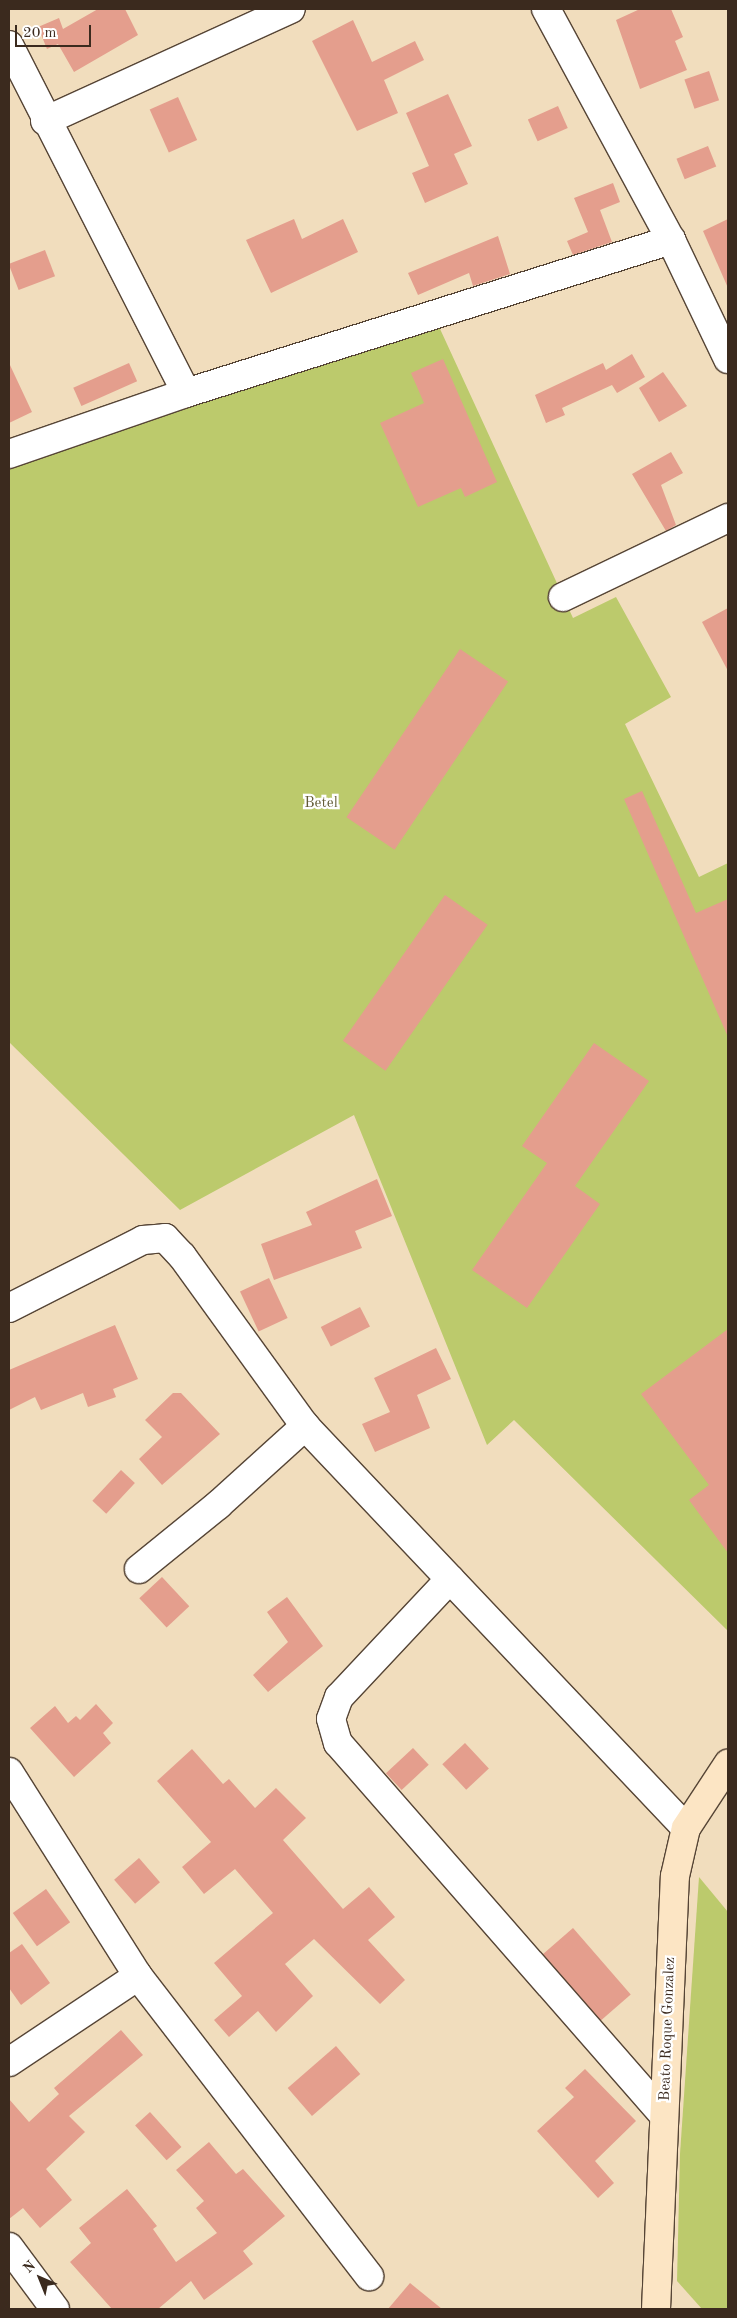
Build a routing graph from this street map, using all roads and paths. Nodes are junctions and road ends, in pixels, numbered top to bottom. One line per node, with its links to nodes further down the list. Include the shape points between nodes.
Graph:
1 (291, 9): 4 (street)
2 (546, 9): 5 (street)
3 (9, 45): 4 (street)
4 (45, 121): 7 (street)
5 (671, 240): 6 (street); 7 (street)
6 (728, 359)
7 (186, 393): 8 (street)
8 (9, 454)
9 (728, 518): 10 (street)
10 (564, 597)
11 (9, 1308): 12 (street, via 142,1240 165,1238 182,1256)
12 (305, 1426): 13 (street, via 218,1505); 14 (street)
13 (139, 1569)
14 (450, 1579): 17 (street); 20 (street, via 339,1696 331,1719 338,1743)
15 (728, 1764): 17 (street, Beato Roque Gonzalez)
16 (9, 1772): 18 (street)
17 (686, 1828): 20 (street, Beato Roque Gonzalez, via 675,1876)
18 (138, 1976): 19 (street); 22 (street)
19 (9, 2062)
20 (664, 2116): 24 (street, Beato Roque Gonzalez)
21 (9, 2246): 23 (street)
22 (369, 2276)
23 (55, 2309)
24 (656, 2309)

